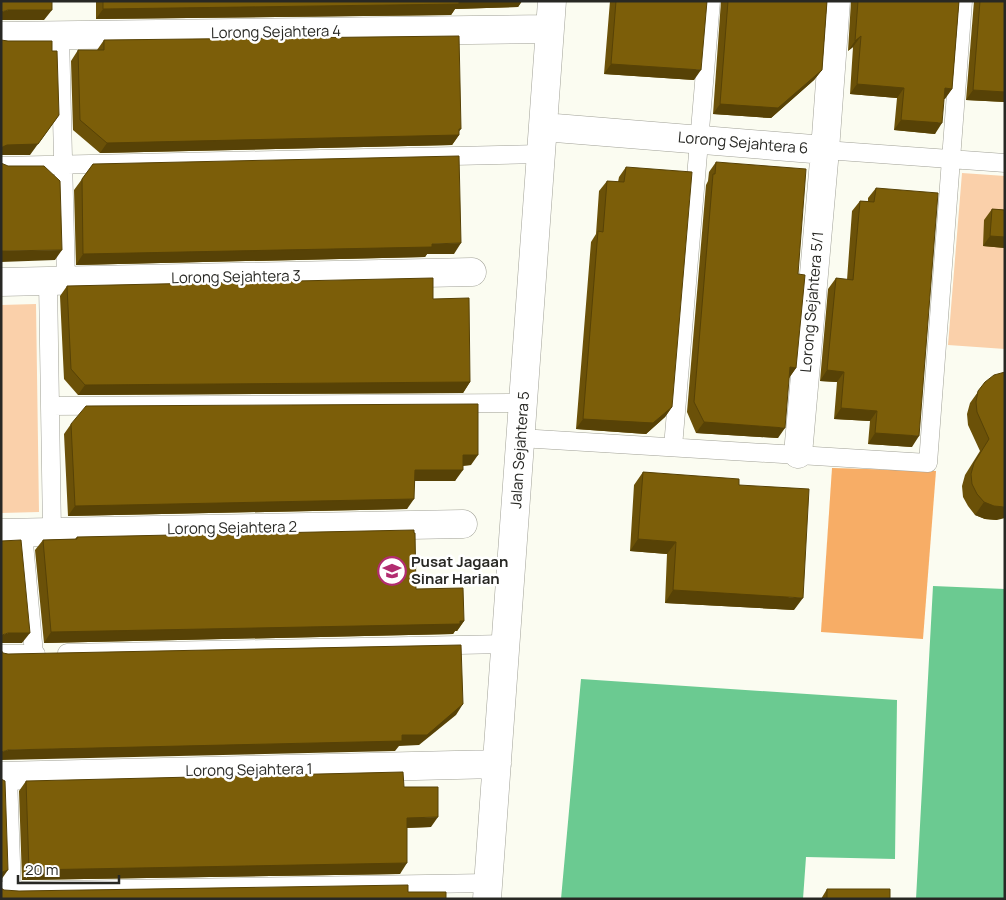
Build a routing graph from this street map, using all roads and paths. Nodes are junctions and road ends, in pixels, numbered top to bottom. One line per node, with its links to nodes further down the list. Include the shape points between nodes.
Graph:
1 (552, 1): 5 (street, Jalan Sejahtera 5)
2 (710, 1): 8 (lane)
3 (836, 1): 10 (street, Lorong Sejahtera 6)
4 (963, 1): 11 (lane)
5 (550, 29): 6 (street, Lorong Sejahtera 4); 9 (street, Jalan Sejahtera 5)
6 (60, 35): 7 (street, Lorong Sejahtera 4); 13 (lane)
7 (1, 36)
8 (699, 139): 9 (street, Lorong Sejahtera 6); 10 (street, Lorong Sejahtera 6); 21 (lane)
9 (542, 141): 13 (lane); 18 (street, Jalan Sejahtera 5)
10 (825, 150): 11 (lane); 22 (street, Lorong Sejahtera 5/1)
11 (951, 158): 12 (lane); 22 (lane, via 928,463)
12 (1005, 163)
13 (64, 165): 14 (lane); 16 (lane)
14 (1, 166)
15 (472, 272): 16 (street, Lorong Sejahtera 3)
16 (57, 281): 17 (street, Lorong Sejahtera 3); 19 (lane)
17 (1, 282)
18 (523, 403): 19 (lane); 20 (street, Jalan Sejahtera 5)
19 (50, 406): 24 (lane)
20 (520, 438): 21 (lane); 26 (street, Jalan Sejahtera 5)
21 (673, 447): 22 (lane)
22 (798, 454)
23 (463, 524): 24 (street, Lorong Sejahtera 2)
24 (52, 532): 25 (street, Lorong Sejahtera 2)
25 (12, 533): 28 (lane)
26 (506, 644): 28 (lane); 29 (street, Jalan Sejahtera 5)
27 (1, 654): 28 (lane)
28 (34, 654)
29 (497, 764): 30 (street, Lorong Sejahtera 1); 32 (street, Jalan Sejahtera 5)
30 (5, 776): 31 (lane)
31 (6, 891): 32 (lane)
32 (488, 891)

